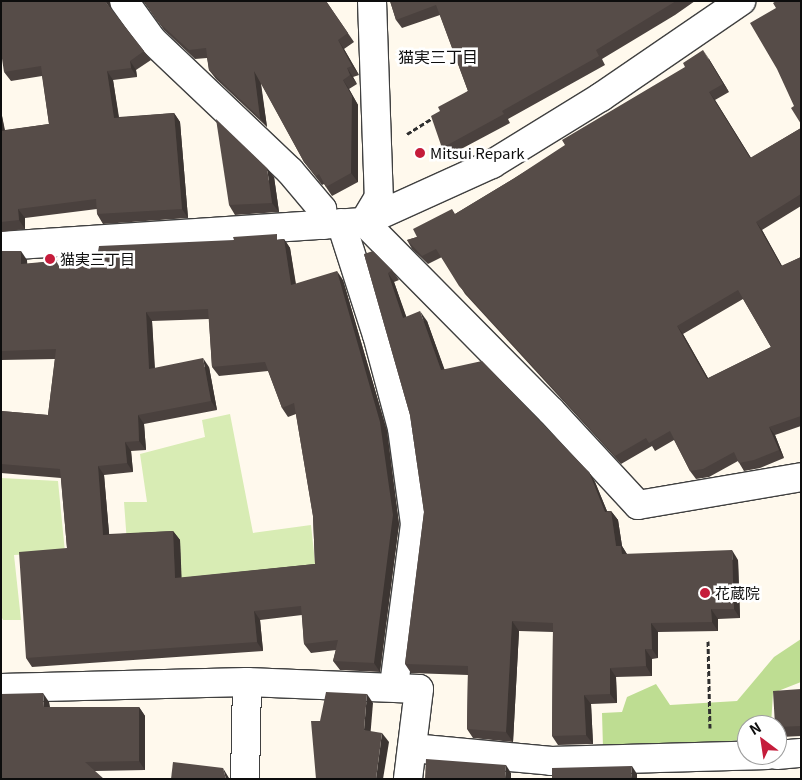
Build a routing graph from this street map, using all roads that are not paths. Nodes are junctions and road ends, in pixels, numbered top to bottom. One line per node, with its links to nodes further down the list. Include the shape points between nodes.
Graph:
1 (124, 1): 4 (street, via 152,40 290,171 322,209)
2 (372, 1): 4 (street, via 380,197)
3 (741, 1): 4 (street, via 601,96 492,164)
4 (343, 223): 5 (street); 6 (street, via 551,411 638,505); 8 (street, via 402,428 415,524)
5 (1, 246)
6 (801, 478)
7 (247, 682): 8 (street); 9 (street); 14 (street)
8 (394, 686): 10 (street, via 418,689)
9 (1, 688)
10 (412, 748): 13 (street, via 551,761); 15 (street)
11 (801, 753): 12 (street)
12 (787, 754)
13 (737, 756)
14 (245, 779)
15 (408, 779)

